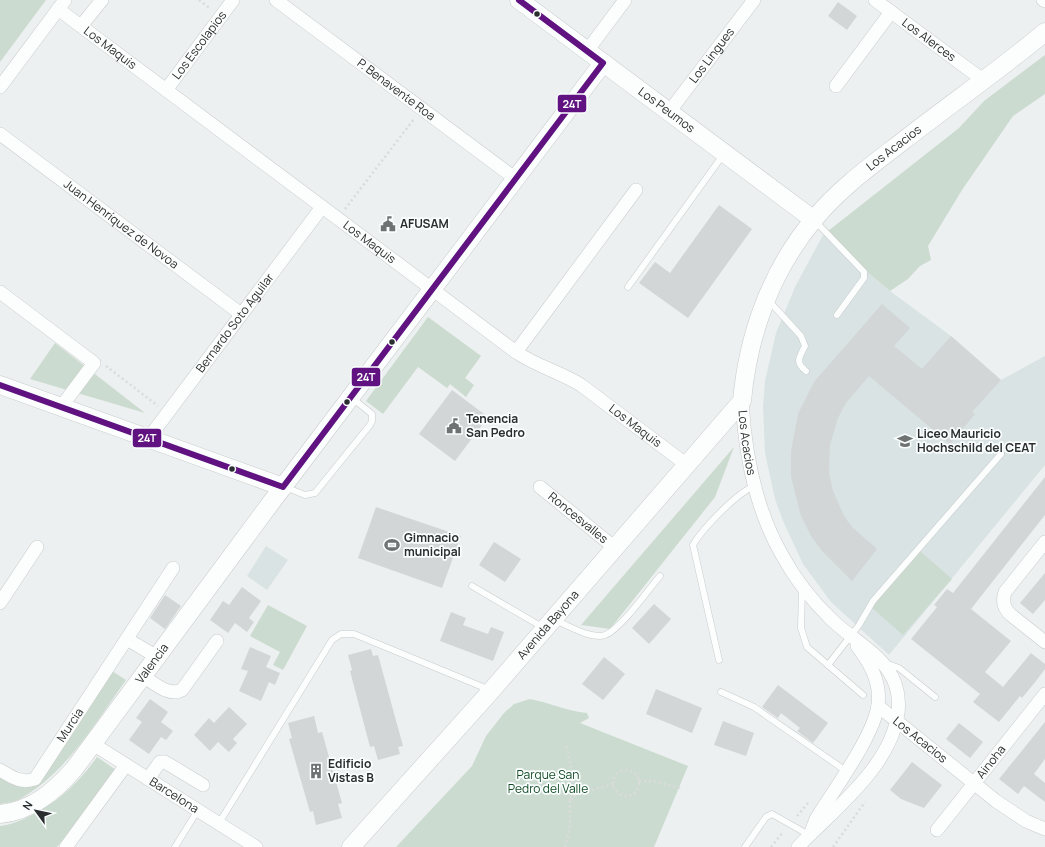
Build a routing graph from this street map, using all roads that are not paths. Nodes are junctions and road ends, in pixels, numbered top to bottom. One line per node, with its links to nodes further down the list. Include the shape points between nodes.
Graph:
1 (102, 0): 10 (street)
2 (233, 0): 17 (street, Los Escolapios)
3 (276, 0): 21 (street, P. Benavente Roa)
4 (519, 0): 12 (street, Los Peumos)
5 (625, 0): 12 (street)
6 (754, 0): 18 (street, Los Lingues)
7 (875, 0): 9 (street, Los Alerces)
8 (62, 4): 10 (street, Los Maquis); 16 (street)
9 (890, 12): 14 (street, Los Alerces); 15 (street)
10 (81, 26): 17 (street, Los Maquis)
11 (1045, 32): 14 (street, Los Acacios)
12 (587, 51): 13 (street, Los Peumos)
13 (603, 63): 18 (street, Los Peumos); 21 (street, Valencia)
14 (982, 80): 24 (street, Los Acacios, via 861,173)
15 (836, 86)
16 (0, 87)
17 (166, 90): 23 (street, Los Maquis)
18 (669, 112): 20 (street, Los Peumos)
19 (0, 134): 29 (street, Juan Henríquez de Novoa)
20 (725, 153): 24 (street, Los Peumos); 25 (lane)
21 (516, 178): 26 (street, Valencia)
22 (636, 190): 31 (street)
23 (322, 207): 26 (street, Los Maquis); 29 (street, Bernardo Soto Aguilar)
24 (814, 220): 28 (street, Los Acacios, via 782,266); 30 (lane, via 864,272 864,278)
25 (628, 287)
26 (432, 289): 31 (street, Los Maquis); 34 (street, Valencia)
27 (0, 292): 36 (street, via 94,363)
28 (766, 298): 32 (lane, via 801,336 804,346 798,360 799,365); 35 (street, Los Acacios, via 750,349)
29 (242, 314): 37 (street, Bernardo Soto Aguilar)
30 (837, 315)
31 (516, 352): 39 (street, Los Maquis, via 539,366 581,385)
32 (806, 371)
33 (0, 385): 36 (street)
34 (351, 397): 41 (street, Valencia); 41 (lane, via 372,414 370,425 315,493 305,495)
35 (742, 402): 39 (street, Avenida Bayona); 40 (street, Los Acacios, via 747,456)
36 (61, 407): 37 (street)
37 (148, 438): 41 (street)
38 (1001, 454): 52 (lane, via 873,600)
39 (687, 465): 45 (street, Avenida Bayona)
40 (754, 486): 49 (street, Los Acacios, via 771,534); 57 (lane, via 735,498 693,545)
41 (284, 487): 56 (street, Valencia)
42 (540, 487): 45 (street, Roncesvalles)
43 (1045, 542): 55 (street, via 1005,592 1003,602 1011,616)
44 (37, 547): 50 (street)
45 (615, 548): 51 (street, Avenida Bayona)
46 (173, 568): 53 (street, Murcia)
47 (660, 576): 51 (lane, via 618,626 604,636 589,635)
48 (472, 586): 51 (lane)
49 (802, 586): 52 (street, Los Acacios); 59 (lane, via 801,628 804,641 811,651)
50 (0, 603)
51 (549, 624): 61 (street, Avenida Bayona)
52 (850, 637): 58 (street, Los Acacios, via 863,644); 59 (lane); 66 (street, via 874,674)
53 (127, 639): 56 (street); 71 (street, Murcia, via 35,779 24,782)
54 (217, 641): 60 (street, via 182,690 176,693 171,693)
55 (1045, 642)
56 (157, 657): 60 (street, Valencia)
57 (719, 660)
58 (883, 663): 65 (lane, via 899,668); 67 (street, Los Acacios, via 896,688 899,706)
59 (828, 665): 64 (lane)
60 (143, 676): 68 (street, Valencia)
61 (491, 691): 78 (lane, via 354,634 341,634 332,640); 85 (street, Avenida Bayona)
62 (721, 692): 70 (lane, via 754,707)
63 (1045, 694): 74 (street, Ainoha)
64 (863, 695)
65 (935, 697)
66 (878, 706): 67 (street); 70 (street, via 870,728)
67 (896, 720): 72 (street, via 884,751); 74 (street, Los Acacios)
68 (93, 744): 69 (street, Barcelona); 77 (street, Valencia, via 62,783 48,795 37,803)
69 (126, 765): 73 (street, Barcelona); 82 (street)
70 (848, 767): 72 (street); 81 (street, via 816,819)
71 (0, 770)
72 (867, 774): 81 (street, via 842,804)
73 (148, 779): 75 (street, via 160,762 165,762); 76 (street, Barcelona)
74 (974, 783): 79 (street, Los Acacios, via 1012,812); 80 (street, Ainoha)
75 (203, 785)
76 (198, 810): 78 (street, Barcelona); 83 (lane)
77 (0, 814)
78 (218, 823): 84 (street, Barcelona)
79 (1045, 829)
80 (937, 830)
81 (810, 835): 86 (lane, via 772,814 766,817); 87 (street)
82 (66, 847)
83 (175, 847)
84 (256, 847)
85 (351, 847)
86 (745, 847)
87 (798, 847)

